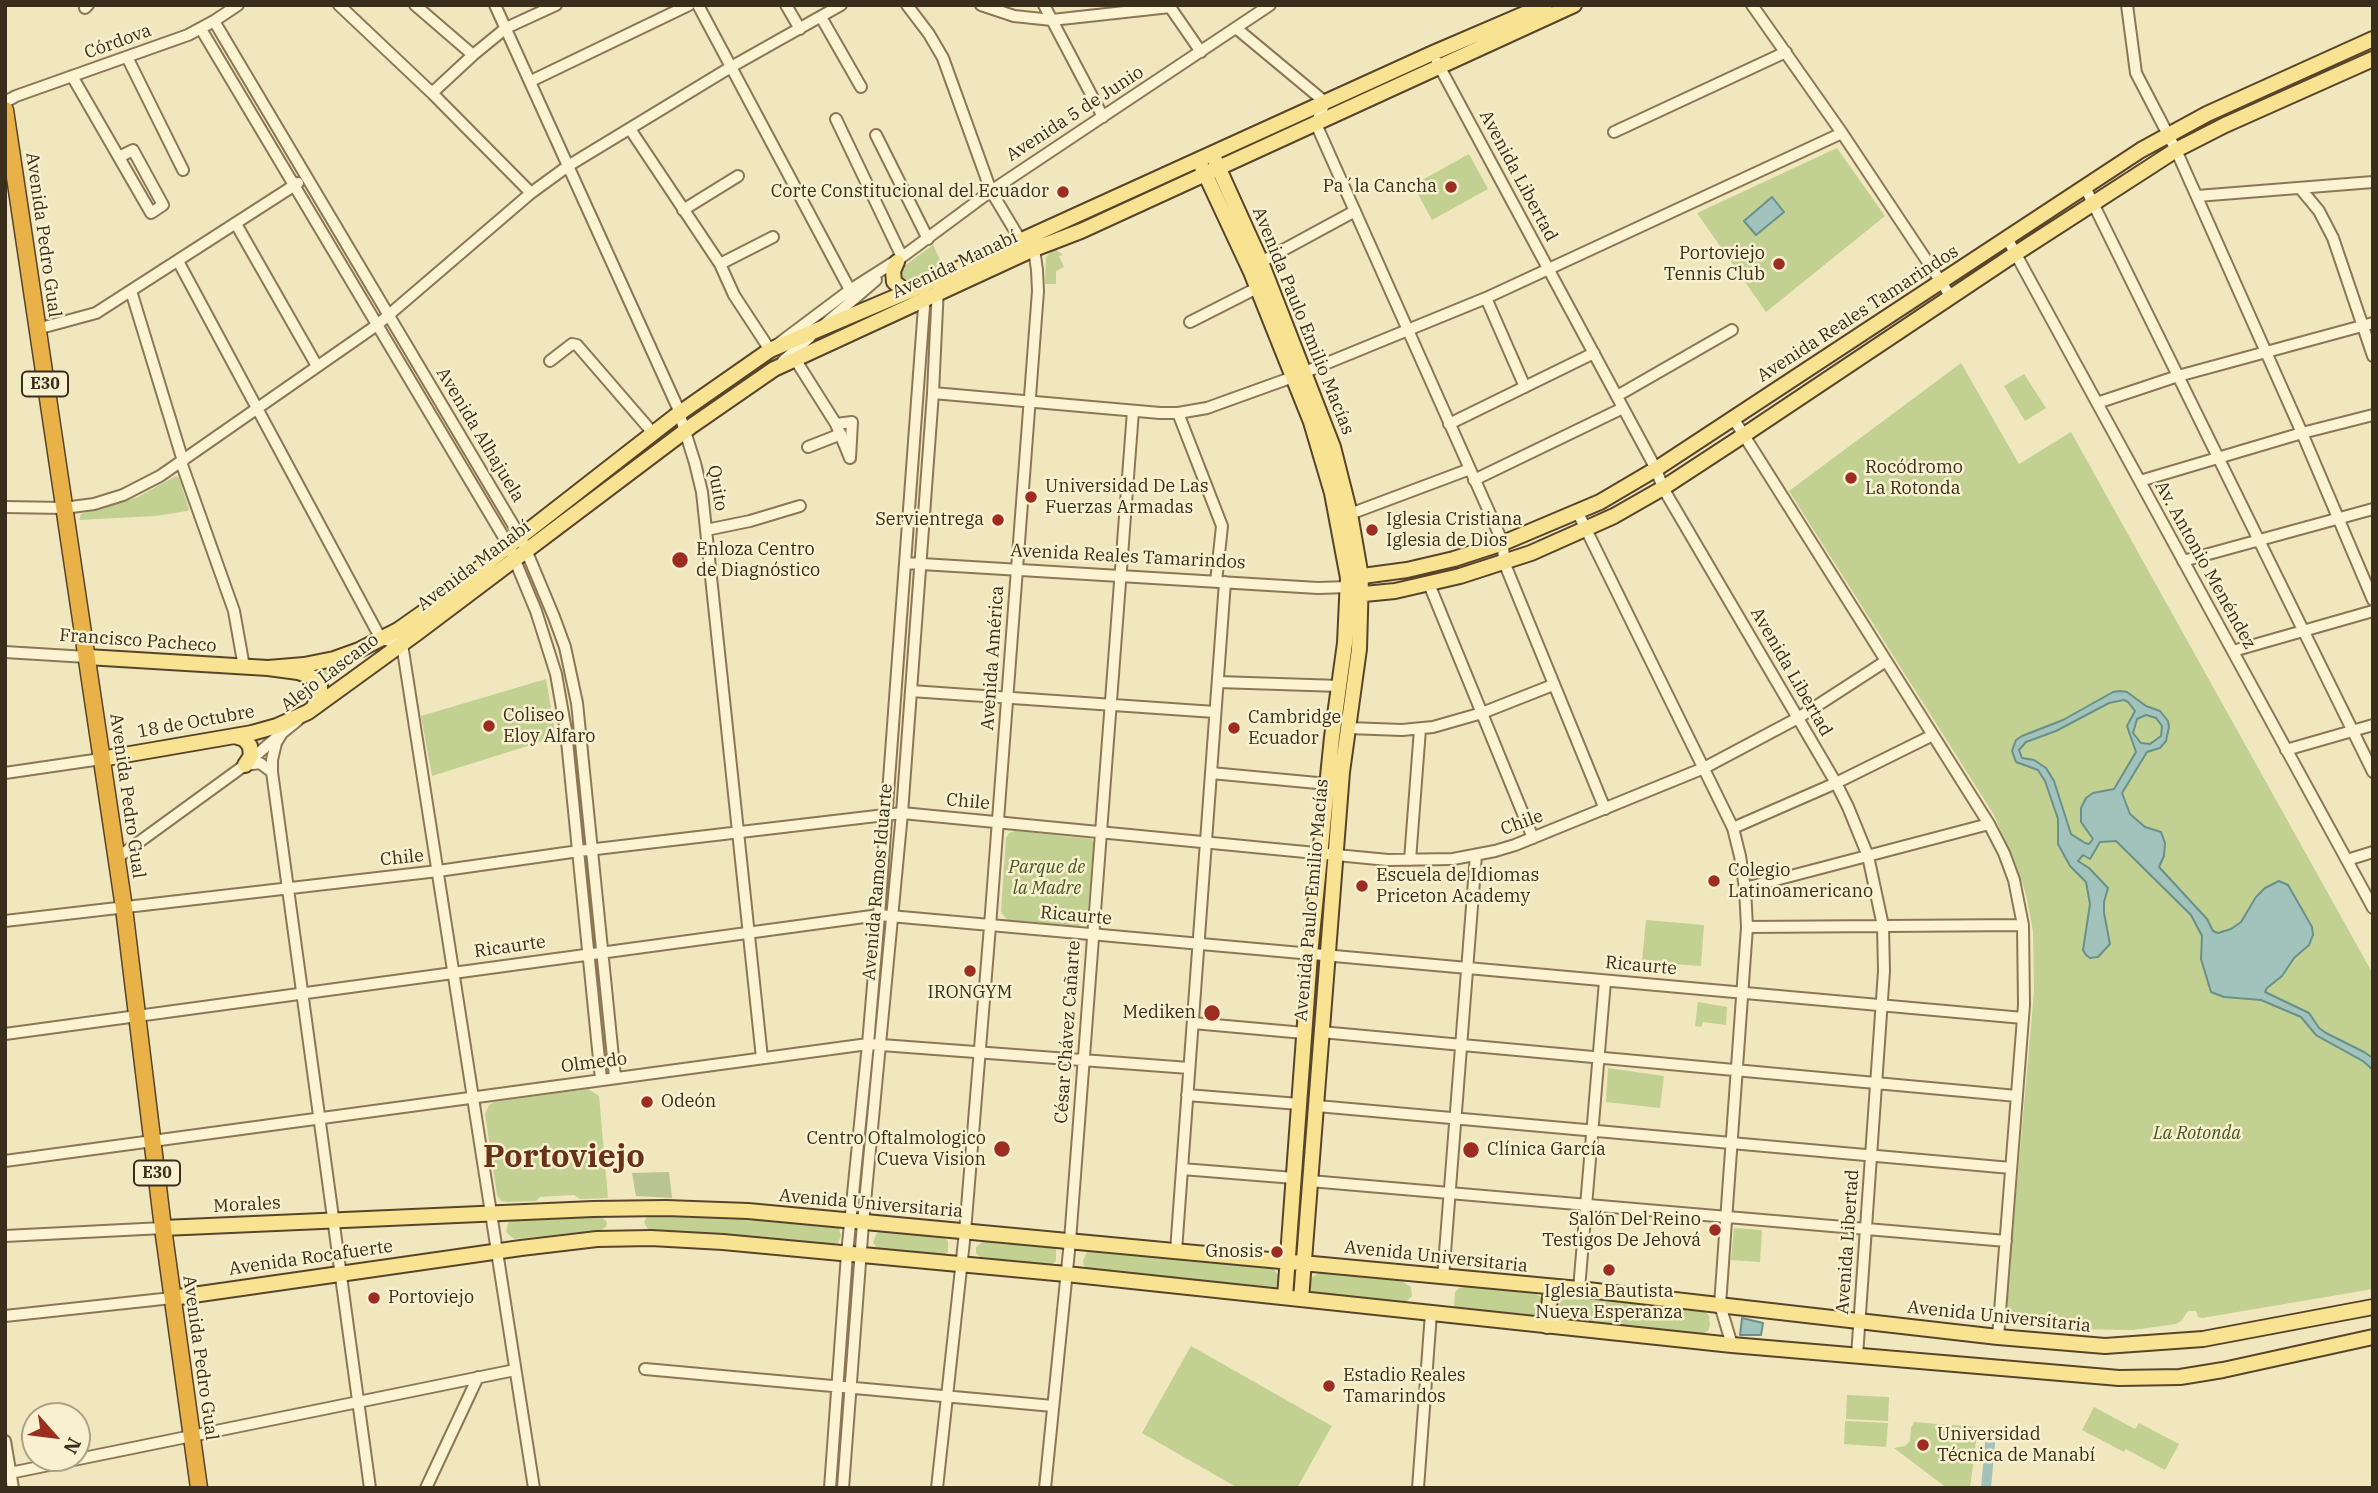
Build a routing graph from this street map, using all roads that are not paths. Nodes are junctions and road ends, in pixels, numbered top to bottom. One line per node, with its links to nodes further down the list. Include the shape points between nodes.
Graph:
1 (238, 5): 18 (street, Córdova)
2 (339, 5): 38 (street)
3 (415, 5): 30 (street)
4 (495, 5): 23 (street, Quito)
5 (556, 5): 23 (street)
6 (689, 5): 36 (street)
7 (698, 5): 34 (street)
8 (786, 5): 26 (street)
9 (841, 5): 20 (street)
10 (907, 5): 61 (street, via 949,71)
11 (981, 5): 21 (street, via 1014,16)
12 (1044, 5): 21 (street)
13 (1270, 5): 24 (street, Avenida 5 de Junio)
14 (1545, 5): 32 (main road, Avenida Manabí)
15 (1574, 5): 32 (main road, Avenida Manabí)
16 (1752, 5): 29 (street)
17 (2127, 5): 48 (street, via 2136,73)
18 (223, 9): 22 (street, Córdova)
19 (1120, 9): 21 (street); 28 (street, via 1170,8)
20 (821, 17): 26 (street); 37 (street)
21 (1052, 20): 42 (street)
22 (214, 21): 25 (street, Córdova); 56 (street, Avenida Alhajuela)
23 (506, 28): 30 (street); 36 (street, Quito)
24 (1236, 28): 28 (street, Avenida 5 de Junio); 40 (street)
25 (201, 29): 31 (street, Córdova); 58 (street, Avenida Alhajuela)
26 (800, 29): 34 (street)
27 (2373, 39): 48 (main road, Avenida Reales Tamarindos)
28 (1201, 52): 42 (street, Avenida 5 de Junio)
29 (1786, 52): 46 (street); 47 (street)
30 (472, 55): 38 (street)
31 (127, 57): 35 (street, Córdova); 54 (street)
32 (1436, 59): 40 (main road, Avenida Manabí); 44 (main road, Avenida Manabí); 78 (street, Avenida Libertad)
33 (2373, 59): 50 (main road, Avenida Reales Tamarindos)
34 (731, 67): 45 (street); 82 (street)
35 (72, 76): 39 (street, Córdova); 51 (street)
36 (531, 81): 53 (street, Quito)
37 (861, 88)
38 (432, 93): 62 (street)
39 (5, 102)
40 (1325, 102): 44 (street); 52 (main road, Avenida Manabí)
41 (5, 110): 91 (highway, Avenida Pedro Gual / E30)
42 (1103, 117): 61 (street, Avenida 5 de Junio)
43 (836, 119): 74 (street)
44 (1316, 124): 52 (main road, Avenida Manabí); 66 (street)
45 (630, 129): 53 (street); 65 (street)
46 (1614, 132)
47 (1842, 133): 78 (street); 79 (street)
48 (2168, 134): 50 (street); 59 (main road, Avenida Reales Tamarindos)
49 (876, 135): 70 (street)
50 (2176, 149): 63 (street); 64 (main road, Avenida Reales Tamarindos)
51 (119, 158): 51 (street, via 151,213 163,205 133,150)
52 (1209, 164): 71 (main road, Avenida Manabí); 72 (main road, Avenida Manabí); 76 (main road, Avenida Paulo Emilio Macías); 81 (main road, Avenida Paulo Emilio Macías)
53 (568, 166): 62 (street); 113 (street, Quito)
54 (183, 170)
55 (738, 176): 65 (street)
56 (306, 177): 58 (street); 87 (street, Avenida Alhajuela)
57 (2373, 182): 60 (street)
58 (294, 186): 67 (street); 90 (street, Avenida Alhajuela)
59 (2085, 187): 64 (street); 69 (main road, Avenida Reales Tamarindos)
60 (2300, 188): 63 (street); 89 (street, via 2328,227)
61 (991, 191): 70 (street, Avenida 5 de Junio); 71 (street)
62 (531, 193): 87 (street)
63 (2197, 196): 96 (street)
64 (2093, 203): 73 (main road, Avenida Reales Tamarindos); 104 (street)
65 (683, 210): 77 (street)
66 (1354, 211): 76 (street); 94 (street)
67 (236, 224): 75 (street); 101 (street)
68 (773, 237): 77 (street)
69 (2007, 238): 73 (street, Av. Antonio Menéndez); 79 (main road, Avenida Reales Tamarindos)
70 (928, 239): 74 (street, Avenida 5 de Junio)
71 (1021, 241): 72 (street); 80 (main road, Avenida Manabí)
72 (1034, 249): 85 (main road, Avenida Manabí); 108 (street, Avenida América, via 1038,291)
73 (2015, 254): 84 (main road, Avenida Reales Tamarindos); 109 (street, Av. Antonio Menéndez)
74 (899, 260): 80 (main road, via 894,282 903,289); 82 (street, Avenida 5 de Junio); 92 (street, Avenida 5 de Junio)
75 (178, 261): 83 (street); 111 (street)
76 (1261, 262): 103 (main road, Avenida Paulo Emilio Macías)
77 (720, 264): 95 (street, via 734,295)
78 (1549, 270): 86 (street); 97 (street, Avenida Libertad)
79 (1942, 282): 84 (street); 116 (main road, Avenida Reales Tamarindos)
80 (926, 283): 85 (street, Avenida Ramos Iduarte); 92 (main road, Avenida Manabí)
81 (1257, 289): 88 (street); 103 (main road, Avenida Paulo Emilio Macías)
82 (850, 290): 95 (street, Avenida 5 de Junio)
83 (131, 291): 91 (street, via 89,316); 124 (street)
84 (1951, 297): 121 (main road, Avenida Reales Tamarindos)
85 (931, 298): 99 (main road, Avenida Manabí); 106 (street, Avenida Ramos Iduarte); 143 (street, Avenida Ramos Iduarte)
86 (1486, 299): 94 (street); 105 (street)
87 (389, 315): 90 (street); 140 (street, Avenida Alhajuela)
88 (1190, 322)
89 (2368, 324): 96 (street); 98 (street)
90 (377, 325): 101 (street); 140 (street, Avenida Alhajuela)
91 (37, 329): 131 (highway, Avenida Pedro Gual / E30)
92 (818, 330): 95 (main road, Avenida Manabí); 102 (street, Avenida 5 de Junio)
93 (1732, 330): 107 (street)
94 (1408, 331): 103 (street); 117 (street)
95 (770, 349): 113 (main road, Avenida Manabí)
96 (2266, 351): 104 (street); 120 (street)
97 (1594, 353): 105 (street); 107 (street, Avenida Libertad)
98 (2373, 356)
99 (795, 359): 102 (main road, Avenida Manabí); 122 (street, via 839,429)
100 (550, 361): 119 (street, via 577,345)
101 (317, 366): 111 (street)
102 (774, 369): 118 (main road, Avenida Manabí)
103 (1299, 375): 114 (street); 134 (main road, Avenida Paulo Emilio Macías, via 1333,447); 149 (main road, Avenida Paulo Emilio Macías)
104 (2178, 376): 109 (street); 123 (street)
105 (1525, 387): 117 (street)
106 (933, 393): 108 (street); 144 (street, Avenida Ramos Iduarte)
107 (1617, 396): 110 (street, Avenida Libertad)
108 (1029, 401): 112 (street); 145 (street, Avenida América)
109 (2097, 402): 127 (street, Av. Antonio Menéndez)
110 (1623, 408): 125 (street, Avenida Libertad); 126 (street)
111 (257, 410): 124 (street); 154 (street)
112 (1133, 411): 114 (street); 146 (street, César Chávez Cañarte)
113 (680, 413): 118 (street, Quito); 119 (main road, Avenida Manabí)
114 (1178, 413): 147 (street, via 1222,526)
115 (2373, 415): 120 (street)
116 (1733, 418): 121 (street); 125 (main road, Avenida Reales Tamarindos)
117 (1449, 424): 126 (street)
118 (687, 430): 136 (street, Quito); 140 (main road, Avenida Manabí)
119 (653, 433): 140 (main road, Avenida Manabí)
120 (2302, 433): 123 (street); 135 (street)
121 (1744, 435): 128 (main road, Avenida Reales Tamarindos); 158 (street)
122 (808, 447)
123 (2218, 457): 127 (street); 138 (street)
124 (182, 461): 131 (street, via 123,495); 159 (street, via 234,611)
125 (1656, 469): 128 (street, Avenida Libertad); 133 (main road, Avenida Reales Tamarindos)
126 (1472, 475): 134 (street); 139 (street)
127 (2140, 481): 141 (street, Av. Antonio Menéndez)
128 (1662, 488): 137 (main road, Avenida Reales Tamarindos); 170 (street, Avenida Libertad)
129 (800, 506): 136 (street)
130 (5, 507): 131 (street)
131 (64, 508): 157 (highway, Avenida Pedro Gual / E30)
132 (2373, 509): 135 (street)
133 (1578, 513): 137 (street); 139 (main road, Avenida Reales Tamarindos)
134 (1350, 514): 149 (main road, Avenida Paulo Emilio Macías)
135 (2338, 518): 138 (street); 150 (street)
136 (706, 530): 195 (street, Quito)
137 (1586, 530): 142 (main road, Avenida Reales Tamarindos); 181 (street)
138 (2258, 540): 141 (street); 152 (street)
139 (1503, 544): 142 (street); 149 (main road, Avenida Reales Tamarindos)
140 (518, 548): 153 (main road, Avenida Manabí); 198 (street, Avenida Alhajuela, via 554,617 572,674); 199 (street, Avenida Alhajuela, via 556,674)
141 (2183, 561): 156 (street, Av. Antonio Menéndez)
142 (1504, 562): 148 (main road, Avenida Reales Tamarindos); 162 (street)
143 (905, 563): 144 (street, Avenida Reales Tamarindos); 190 (street, Avenida Ramos Iduarte)
144 (920, 564): 145 (street, Avenida Reales Tamarindos); 164 (street, Avenida Ramos Iduarte)
145 (1017, 570): 146 (street, Avenida Reales Tamarindos); 165 (street, Avenida América)
146 (1120, 576): 147 (street, Avenida Reales Tamarindos); 166 (street, César Chávez Cañarte)
147 (1220, 582): 149 (street, Avenida Reales Tamarindos); 161 (street)
148 (1429, 584): 149 (main road, Avenida Reales Tamarindos); 169 (street)
149 (1354, 586): 163 (main road, Avenida Paulo Emilio Macías); 172 (main road, Avenida Paulo Emilio Macías, via 1357,674)
150 (2373, 600)
151 (2373, 611): 152 (street)
152 (2304, 632): 156 (street); 174 (street)
153 (400, 637): 154 (main road); 167 (main road, Alejo Lascano); 208 (street)
154 (381, 639): 160 (main road, via 327,661)
155 (5, 652): 157 (street, Francisco Pacheco)
156 (2233, 652): 178 (street, Av. Antonio Menéndez)
157 (87, 657): 159 (main road, Francisco Pacheco); 179 (highway, Avenida Pedro Gual / E30)
158 (1886, 661): 170 (street, Chile); 176 (street)
159 (244, 667): 160 (main road, Francisco Pacheco)
160 (268, 668): 167 (main road, via 316,680 320,695)
161 (1217, 681): 163 (street); 168 (street)
162 (1553, 685): 169 (street); 188 (street)
163 (1340, 686): 187 (main road, Avenida Paulo Emilio Macías)
164 (911, 691): 165 (street); 189 (street, Avenida Ramos Iduarte)
165 (1007, 697): 166 (street); 191 (street, Avenida América)
166 (1110, 705): 168 (street); 194 (street, César Chávez Cañarte)
167 (308, 712): 175 (street, Alejo Lascano); 177 (main road, 18 de Octubre)
168 (1215, 712): 185 (street)
169 (1482, 713): 173 (street); 196 (street)
170 (1798, 718): 181 (street, Chile); 186 (street, Avenida Libertad)
171 (2373, 725): 174 (street)
172 (1348, 729): 173 (street); 202 (main road, Avenida Paulo Emilio Macías)
173 (1420, 729): 206 (street)
174 (2352, 730): 178 (street); 183 (street)
175 (282, 733): 180 (street, Alejo Lascano); 182 (street, Alejo Lascano, via 273,751)
176 (1933, 735): 186 (street); 192 (street)
177 (236, 736): 179 (main road, 18 de Octubre); 180 (main road, via 250,746 251,756)
178 (2286, 750): 207 (street, Av. Antonio Menéndez)
179 (101, 758): 184 (street, 18 de Octubre); 205 (highway, Avenida Pedro Gual / E30)
180 (245, 765): 182 (street, via 260,762); 205 (street, Alejo Lascano)
181 (1704, 768): 188 (street, Chile); 193 (street)
182 (272, 772): 209 (street)
183 (2373, 772)
184 (5, 773)
185 (1211, 773): 187 (street); 197 (street)
186 (1836, 783): 193 (street); 204 (street, Avenida Libertad)
187 (1328, 784): 201 (main road, Avenida Paulo Emilio Macías)
188 (1605, 809): 196 (street, Chile)
189 (902, 813): 190 (street, Chile); 191 (street, Chile); 214 (street, Avenida Ramos Iduarte)
190 (886, 816): 195 (street, Chile); 213 (street, Avenida Ramos Iduarte)
191 (998, 822): 194 (street, Chile); 217 (street, Avenida América)
192 (1989, 824): 204 (street); 216 (street, via 2014,880)
193 (1733, 828): 210 (street)
194 (1101, 832): 197 (street, Chile); 221 (street, César Chávez Cañarte)
195 (738, 833): 198 (street, Chile); 220 (street, Quito)
196 (1533, 838): 203 (street, Chile)
197 (1206, 842): 201 (street, Chile); 222 (street)
198 (593, 850): 199 (street, Chile); 223 (street, Avenida Alhajuela)
199 (579, 851): 208 (street, Chile); 224 (street, Avenida Alhajuela)
200 (2373, 852): 207 (street)
201 (1320, 853): 202 (street, Chile); 225 (main road, Avenida Paulo Emilio Macías)
202 (1336, 855): 206 (street, Chile); 226 (main road, Avenida Paulo Emilio Macías)
203 (1476, 855): 206 (street, Chile); 227 (street)
204 (1868, 856): 210 (street); 218 (street, Avenida Libertad)
205 (117, 858): 211 (highway, Avenida Pedro Gual / E30)
206 (1410, 860)
207 (2347, 860): 212 (street, Av. Antonio Menéndez)
208 (438, 871): 209 (street, Chile); 228 (street)
209 (289, 887): 211 (street, Chile); 230 (street)
210 (1745, 888): 219 (street)
211 (124, 908): 215 (street, Chile); 233 (highway, Avenida Pedro Gual / E30)
212 (2373, 908)
213 (878, 915): 214 (street, Ricaurte); 220 (street, Ricaurte); 239 (street, Avenida Ramos Iduarte)
214 (894, 916): 217 (street, Ricaurte); 241 (street, Avenida Ramos Iduarte)
215 (5, 921)
216 (2023, 925): 218 (street); 234 (street)
217 (990, 926): 221 (street, Ricaurte); 242 (street, Avenida América)
218 (1883, 926): 219 (street); 232 (street, Avenida Libertad)
219 (1747, 927): 231 (street)
220 (748, 932): 223 (street, Ricaurte); 243 (street, Quito)
221 (1093, 935): 222 (street, Ricaurte); 245 (street, César Chávez Cañarte)
222 (1198, 945): 225 (street, Ricaurte); 235 (street)
223 (604, 952): 224 (street, Ricaurte); 248 (street, Avenida Alhajuela)
224 (589, 954): 228 (street, Ricaurte); 249 (street, Avenida Alhajuela)
225 (1310, 955): 226 (street, Ricaurte); 237 (main road, Avenida Paulo Emilio Macías)
226 (1327, 956): 227 (street, Ricaurte); 236 (main road, Avenida Paulo Emilio Macías)
227 (1467, 969): 229 (street, Ricaurte); 240 (street)
228 (454, 973): 230 (street, Ricaurte); 252 (street)
229 (1605, 981): 231 (street, Ricaurte); 244 (street)
230 (303, 993): 233 (street, Ricaurte); 256 (street)
231 (1742, 993): 232 (street, Ricaurte); 247 (street)
232 (1882, 1006): 234 (street, Ricaurte); 250 (street, Avenida Libertad)
233 (138, 1016): 238 (street, Ricaurte); 259 (highway, Avenida Pedro Gual / E30)
234 (2023, 1018): 253 (street)
235 (1193, 1023): 237 (street); 246 (street)
236 (1321, 1032): 240 (street); 255 (main road, Avenida Paulo Emilio Macías)
237 (1304, 1033): 254 (main road, Avenida Paulo Emilio Macías)
238 (5, 1034)
239 (868, 1044): 241 (street, Olmedo); 243 (street, Olmedo); 272 (street, Avenida Ramos Iduarte)
240 (1461, 1045): 244 (street); 257 (street)
241 (881, 1046): 242 (street, Olmedo); 272 (street, Avenida Ramos Iduarte)
242 (980, 1053): 245 (street, Olmedo); 275 (street, Avenida América)
243 (762, 1058): 248 (street, Olmedo)
244 (1599, 1058): 247 (street); 258 (street)
245 (1083, 1061): 246 (street, Olmedo); 277 (street, César Chávez Cañarte)
246 (1189, 1068): 251 (street)
247 (1737, 1070): 250 (street); 260 (street)
248 (615, 1077): 249 (street, Olmedo)
249 (601, 1079): 252 (street, Olmedo)
250 (1877, 1083): 253 (street); 261 (street, Avenida Libertad)
251 (1188, 1095): 254 (street); 264 (street)
252 (473, 1096): 256 (street, Olmedo); 269 (street)
253 (2017, 1096): 263 (street)
254 (1299, 1104): 265 (main road, Avenida Paulo Emilio Macías)
255 (1317, 1106): 257 (street); 266 (main road, Avenida Paulo Emilio Macías)
256 (320, 1119): 259 (street, Olmedo); 271 (street)
257 (1455, 1119): 258 (street); 267 (street)
258 (1592, 1131): 260 (street); 268 (street)
259 (154, 1141): 262 (street, Olmedo); 273 (highway, Avenida Pedro Gual / E30)
260 (1731, 1143): 261 (street); 270 (street)
261 (1871, 1155): 263 (street); 274 (street, Avenida Libertad)
262 (5, 1161)
263 (2011, 1168): 278 (street)
264 (1182, 1169): 265 (street); 280 (street)
265 (1294, 1178): 282 (main road, Avenida Paulo Emilio Macías)
266 (1310, 1181): 267 (street); 283 (main road, Avenida Paulo Emilio Macías)
267 (1450, 1193): 268 (street); 287 (street)
268 (1586, 1205): 270 (street); 289 (street)
269 (491, 1213): 271 (main road, Morales); 272 (main road, Avenida Universitaria, via 666,1208); 279 (street)
270 (1726, 1217): 274 (street); 293 (street)
271 (334, 1220): 273 (main road, Morales); 286 (street)
272 (857, 1222): 275 (main road, Avenida Universitaria); 281 (street, Avenida Ramos Iduarte)
273 (163, 1228): 276 (street, Morales); 291 (highway, Avenida Pedro Gual / E30)
274 (1866, 1229): 278 (street); 297 (street, Avenida Libertad)
275 (965, 1232): 277 (main road, Avenida Universitaria); 284 (street, Avenida América)
276 (5, 1236)
277 (1070, 1241): 280 (main road, Avenida Universitaria); 285 (street, César Chávez Cañarte)
278 (2006, 1241): 299 (street)
279 (497, 1251): 281 (main road, via 642,1238); 286 (main road, Avenida Rocafuerte); 304 (street)
280 (1176, 1251): 282 (main road, Avenida Universitaria)
281 (854, 1255): 284 (main road); 306 (street, Avenida Ramos Iduarte); 307 (street, Avenida Ramos Iduarte)
282 (1288, 1258): 283 (main road, Avenida Universitaria); 290 (main road, Avenida Paulo Emilio Macías)
283 (1304, 1259): 287 (main road, Avenida Universitaria); 292 (main road, Avenida Paulo Emilio Macías)
284 (961, 1265): 285 (main road); 308 (street, Avenida América)
285 (1066, 1273): 290 (main road); 310 (street, César Chávez Cañarte)
286 (341, 1274): 291 (main road, Avenida Rocafuerte); 309 (street)
287 (1443, 1278): 288 (main road, Avenida Universitaria)
288 (1551, 1288): 289 (main road, Avenida Universitaria); 298 (main road)
289 (1579, 1290): 293 (main road, Avenida Universitaria)
290 (1284, 1297): 292 (main road)
291 (172, 1298): 296 (street, Avenida Rocafuerte); 311 (highway, Avenida Pedro Gual / E30)
292 (1301, 1299): 295 (main road)
293 (1720, 1305): 297 (main road, Avenida Universitaria); 301 (street)
294 (2373, 1307): 299 (main road, Avenida Universitaria, via 2216,1337 2142,1345 2070,1345)
295 (1431, 1313): 298 (main road); 323 (street)
296 (5, 1316)
297 (1859, 1321): 299 (main road, Avenida Universitaria); 302 (street, Avenida Libertad)
298 (1547, 1326): 301 (main road)
299 (1998, 1337)
300 (2373, 1337): 302 (main road, via 2239,1368 2154,1378)
301 (1732, 1345): 302 (main road)
302 (1857, 1356)
303 (645, 1369): 306 (street)
304 (516, 1370): 305 (street); 318 (street)
305 (478, 1377): 309 (street); 317 (street)
306 (837, 1386): 307 (street); 319 (street, Avenida Ramos Iduarte)
307 (850, 1387): 308 (street); 320 (street, Avenida Ramos Iduarte)
308 (947, 1396): 310 (street); 321 (street, Avenida América)
309 (358, 1401): 311 (street); 316 (street)
310 (1053, 1406): 322 (street, César Chávez Cañarte)
311 (192, 1435): 313 (street); 315 (highway, Avenida Pedro Gual / E30)
312 (5, 1441): 313 (street)
313 (8, 1474): 314 (street)
314 (13, 1488)
315 (199, 1488)
316 (370, 1488)
317 (426, 1488)
318 (534, 1488)
319 (830, 1488)
320 (844, 1488)
321 (937, 1488)
322 (1045, 1488)
323 (1418, 1488)

